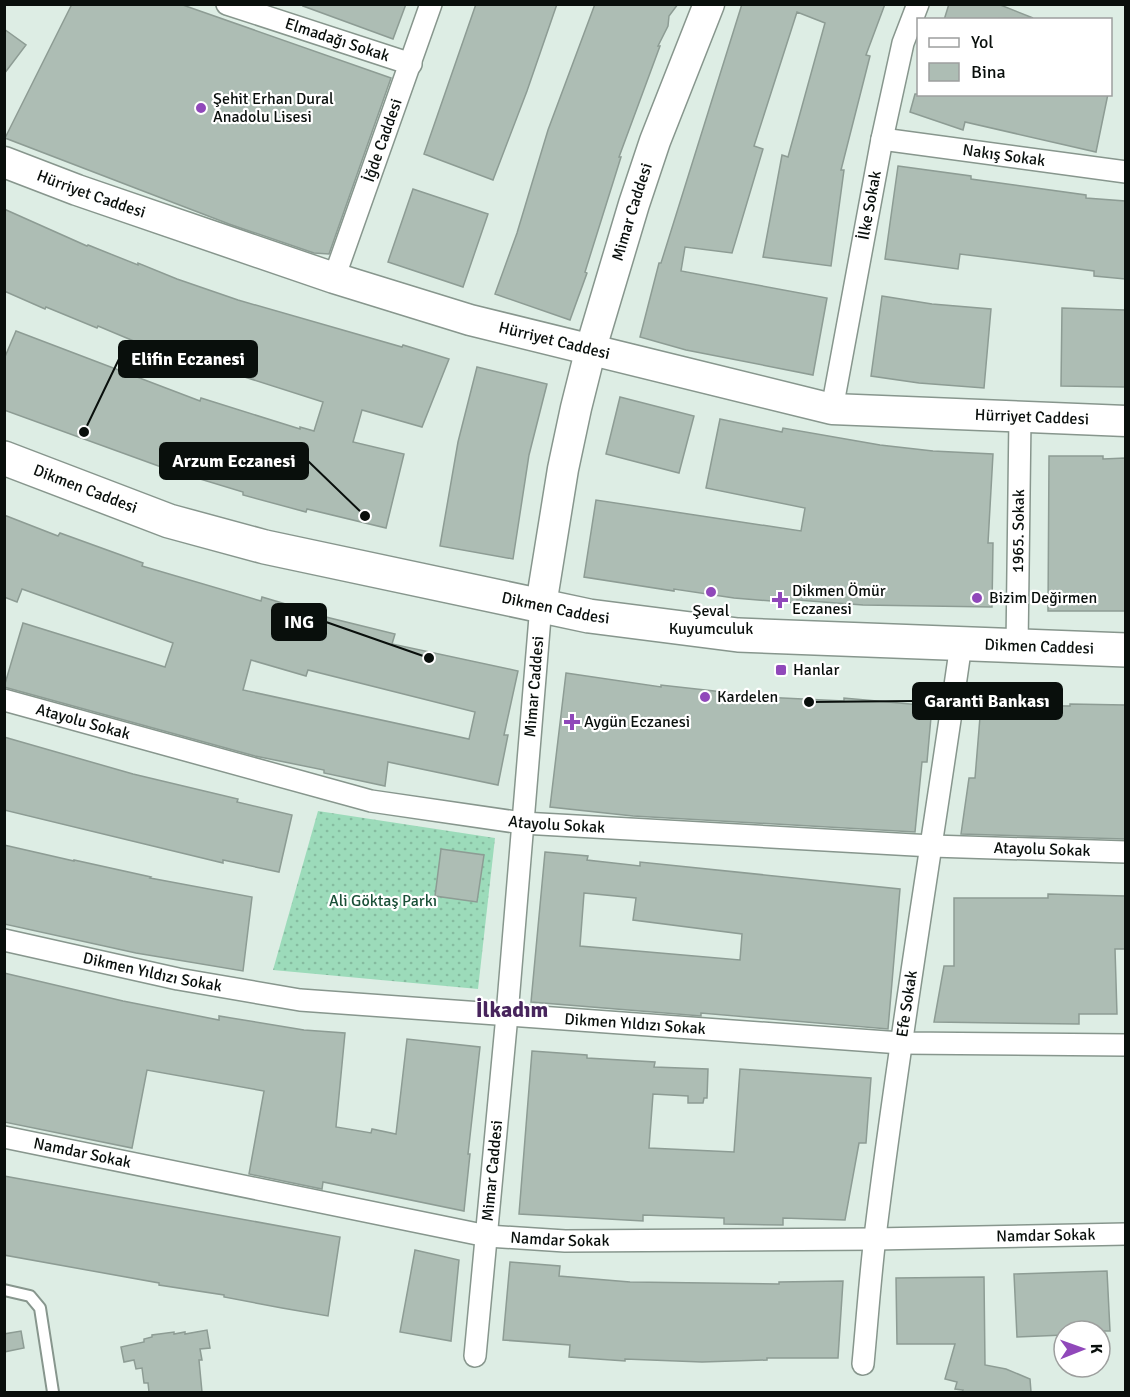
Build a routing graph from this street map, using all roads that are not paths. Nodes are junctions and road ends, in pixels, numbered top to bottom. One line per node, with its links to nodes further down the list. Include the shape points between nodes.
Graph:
1 (227, 4): 5 (street, Elmadağı Sokak)
2 (431, 4): 5 (street, İğde Caddesi)
3 (709, 4): 10 (street, Mimar Caddesi, via 655,141)
4 (918, 4): 6 (street, İlke Sokak, via 903,43)
5 (411, 64): 9 (street, İğde Caddesi)
6 (882, 139): 8 (street, Nakış Sokak); 11 (street, İlke Sokak)
7 (4, 162): 9 (street, Hürriyet Caddesi)
8 (1125, 172)
9 (334, 278): 10 (street, Hürriyet Caddesi, via 470,320)
10 (591, 348): 11 (street, Hürriyet Caddesi); 15 (street, Mimar Caddesi, via 563,469)
11 (832, 409): 12 (street, Hürriyet Caddesi)
12 (1020, 417): 13 (street, Hürriyet Caddesi); 17 (street, 1965. Sokak)
13 (1125, 421)
14 (4, 458): 15 (main road, Dikmen Caddesi, via 169,521 265,547)
15 (541, 605): 16 (main road, Dikmen Caddesi, via 590,616 738,635); 20 (street, Mimar Caddesi)
16 (961, 644): 17 (main road, Dikmen Caddesi); 21 (street, Efe Sokak)
17 (1017, 647): 18 (main road, Dikmen Caddesi)
18 (1125, 650)
19 (4, 700): 20 (street, Atayolu Sokak, via 371,801)
20 (522, 823): 21 (street, Atayolu Sokak); 24 (street, Mimar Caddesi)
21 (932, 846): 22 (street, Atayolu Sokak); 25 (street, Efe Sokak)
22 (1125, 852)
23 (4, 940): 24 (street, Dikmen Yıldızı Sokak, via 178,979 300,1000)
24 (507, 1015): 25 (street, Dikmen Yıldızı Sokak); 29 (street, Mimar Caddesi)
25 (901, 1043): 26 (street, Dikmen Yıldızı Sokak); 30 (street, Efe Sokak)
26 (1125, 1045)
27 (4, 1137): 29 (street, Namdar Sokak)
28 (1125, 1234): 30 (street, Namdar Sokak)
29 (487, 1236): 30 (street, Namdar Sokak, via 565,1241); 32 (street, Mimar Caddesi)
30 (875, 1239): 33 (street, Efe Sokak)
31 (4, 1290): 34 (lane, via 30,1296 40,1308)
32 (475, 1356)
33 (863, 1364)
34 (53, 1392)

